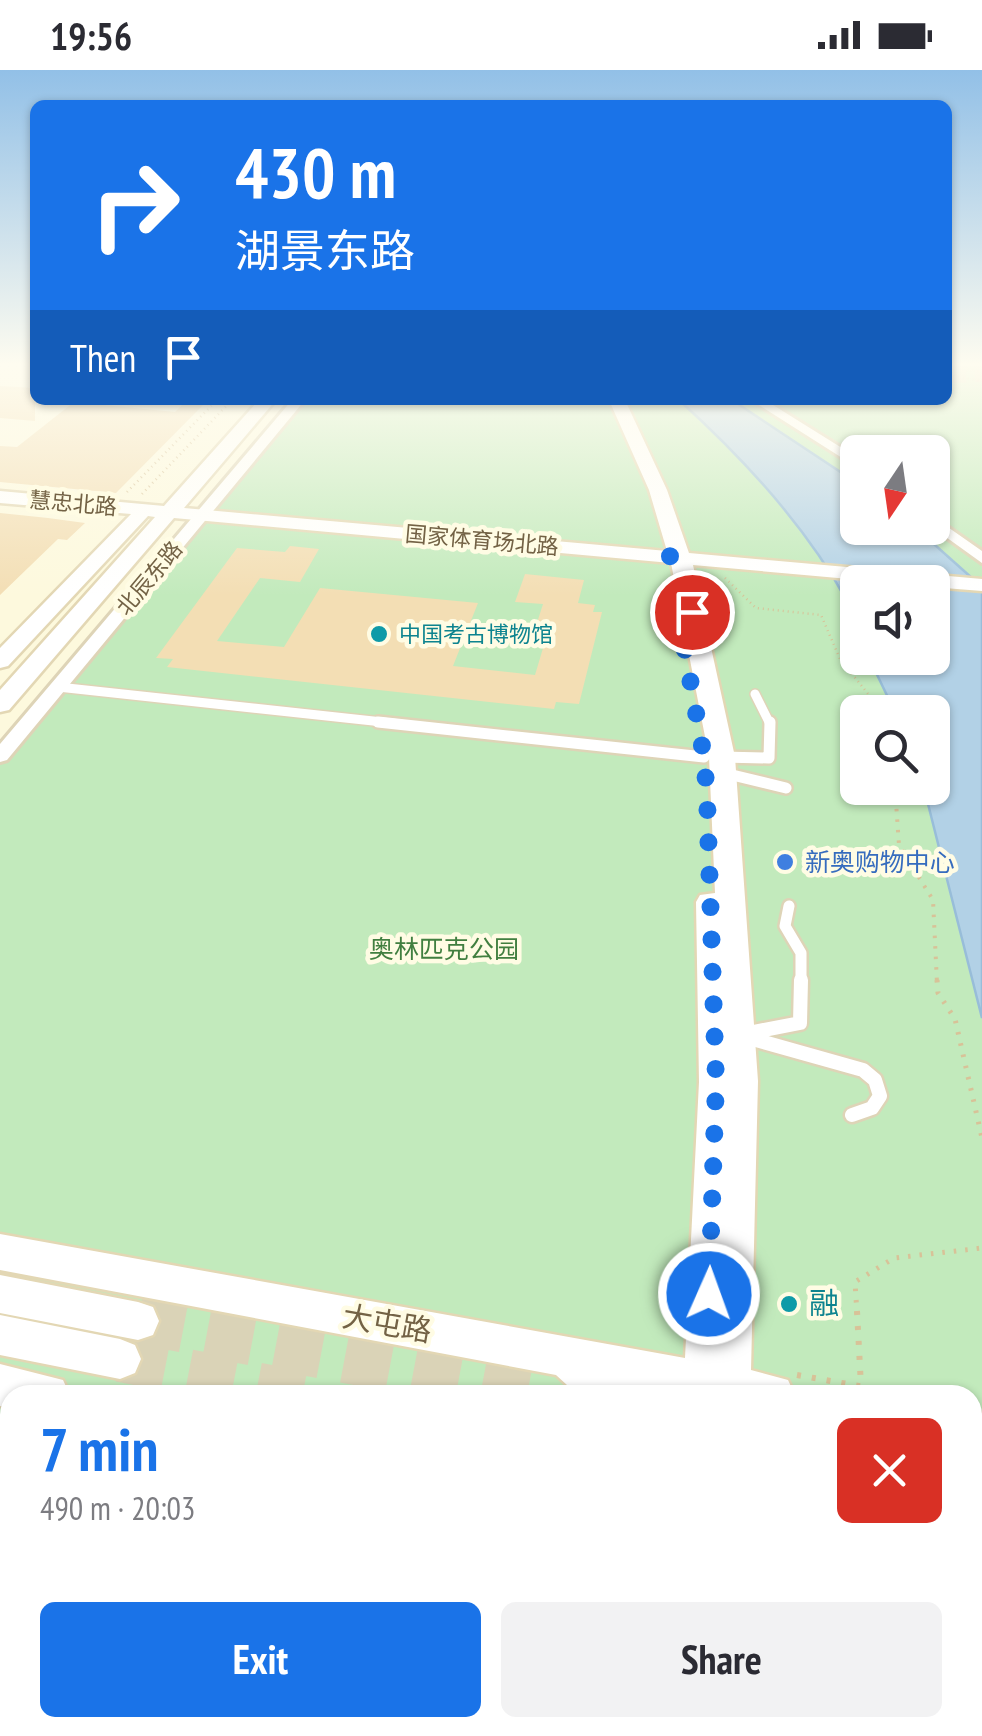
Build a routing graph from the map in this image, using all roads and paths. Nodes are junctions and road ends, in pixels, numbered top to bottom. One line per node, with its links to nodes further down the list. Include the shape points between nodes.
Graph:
1 (178, 441): 7 (path)
2 (214, 441): 9 (street, 北辰东路)
3 (227, 441): 9 (street, 北辰东路)
4 (265, 441): 10 (street, 北辰东路)
5 (626, 441): 12 (street)
6 (637, 441): 12 (street)
7 (128, 492)
8 (0, 494): 9 (street, 慧忠北路)
9 (160, 508): 10 (street, 国家体育场北路); 16 (street, 北辰东路); 20 (street, 北辰东路)
10 (205, 512): 12 (street, 国家体育场北路); 17 (street, 北辰东路)
11 (950, 534): 13 (street)
12 (673, 554): 15 (street, 国家体育场北路); 22 (street)
13 (982, 558)
14 (721, 570): 19 (path, via 756,608 821,615 828,642)
15 (982, 582)
16 (0, 661)
17 (58, 687): 21 (street, 北辰东路); 22 (lane)
18 (755, 694): 22 (lane, via 770,718 769,758)
19 (870, 695)
20 (0, 705)
21 (0, 756)
22 (717, 762): 23 (lane); 26 (street); 38 (street)
23 (786, 788)
24 (896, 805): 28 (path, via 899,845 933,900 938,993 955,1019)
25 (788, 906): 26 (lane, via 785,926 802,952 800,1023)
26 (738, 1035): 27 (lane, via 863,1070 880,1096 872,1108); 39 (street, via 741,1081)
27 (852, 1115)
28 (982, 1138)
29 (982, 1248): 40 (path, via 894,1258 855,1282)
30 (0, 1252): 34 (street, 大屯路)
31 (0, 1294): 32 (street)
32 (138, 1321)
33 (0, 1336): 35 (street)
34 (567, 1357): 36 (street); 37 (street, 大屯路)
35 (120, 1359)
36 (599, 1385)
37 (694, 1385)
38 (717, 1385)
39 (717, 1385)
40 (861, 1385)

